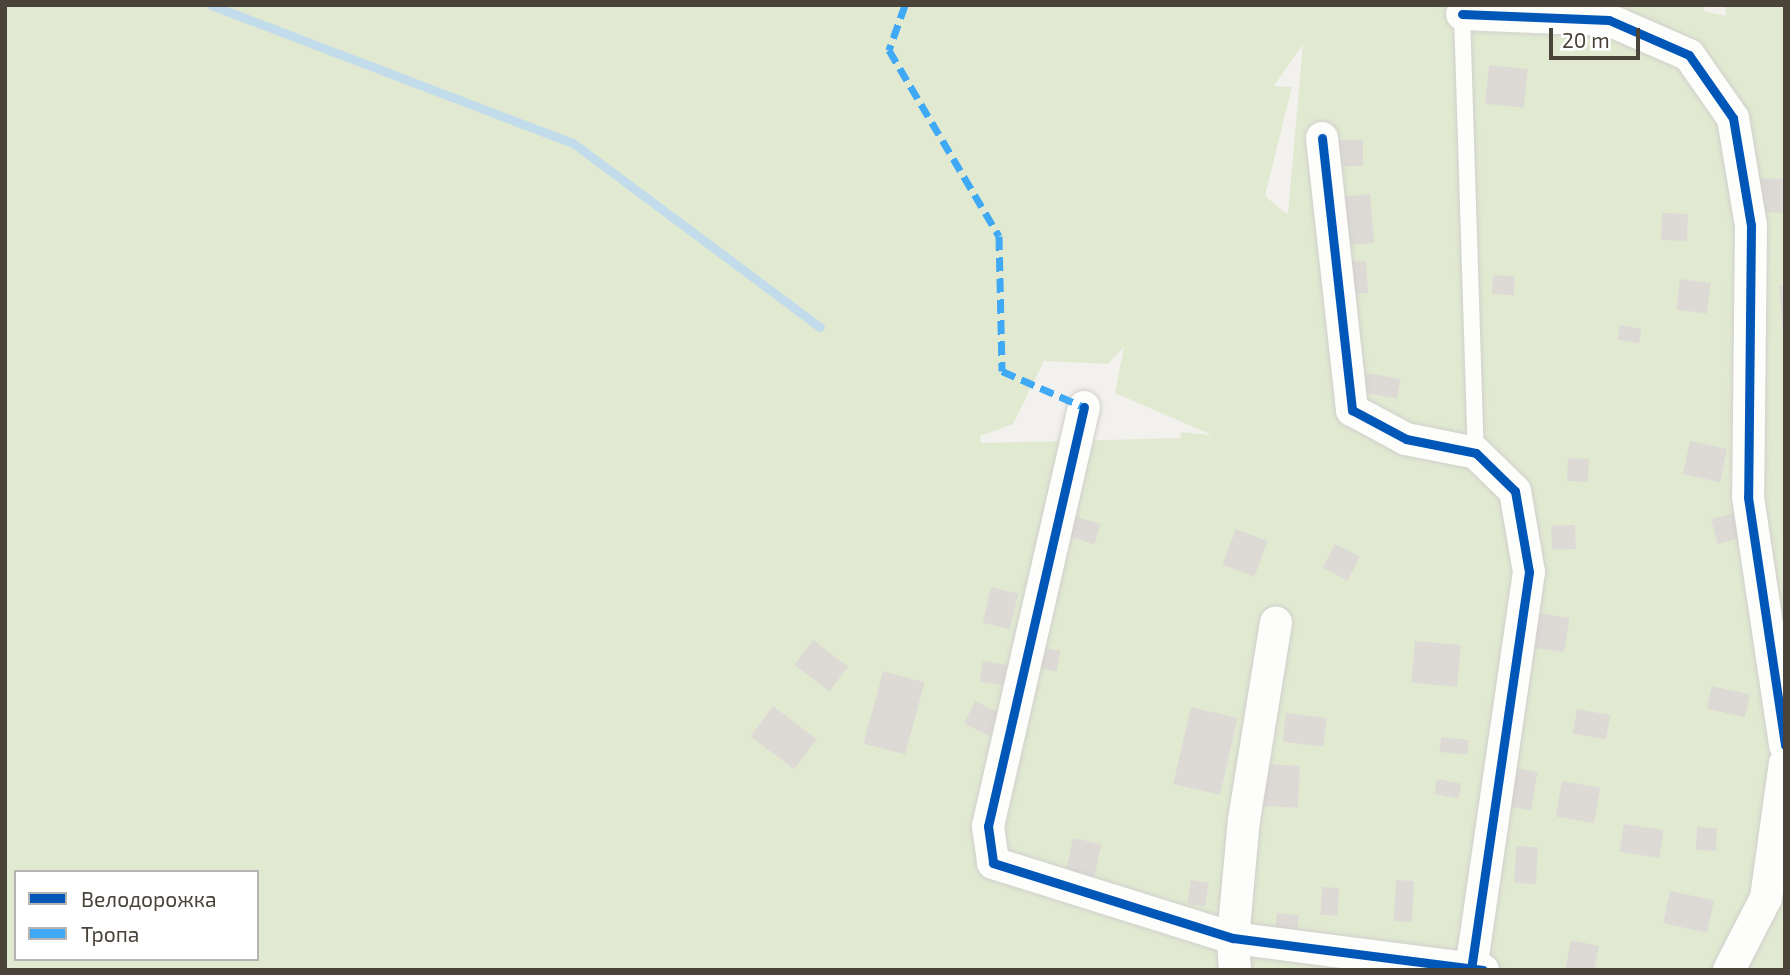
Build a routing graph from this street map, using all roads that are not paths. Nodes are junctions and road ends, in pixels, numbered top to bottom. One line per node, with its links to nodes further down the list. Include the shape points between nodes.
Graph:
1 (1462, 14): 4 (lane); 6 (street, via 1609,20 1689,55 1733,118 1751,225 1748,497)
2 (1322, 138): 4 (street, via 1352,410 1406,439)
3 (1084, 407): 8 (street, via 988,826 993,863)
4 (1476, 453): 9 (street, via 1515,491 1529,572)
5 (1276, 623): 8 (street, via 1244,820)
6 (1785, 745)
7 (1785, 763): 11 (street, via 1766,898)
8 (1233, 937): 9 (street); 10 (street)
9 (1478, 967)
10 (1235, 970)
11 (1729, 970)

